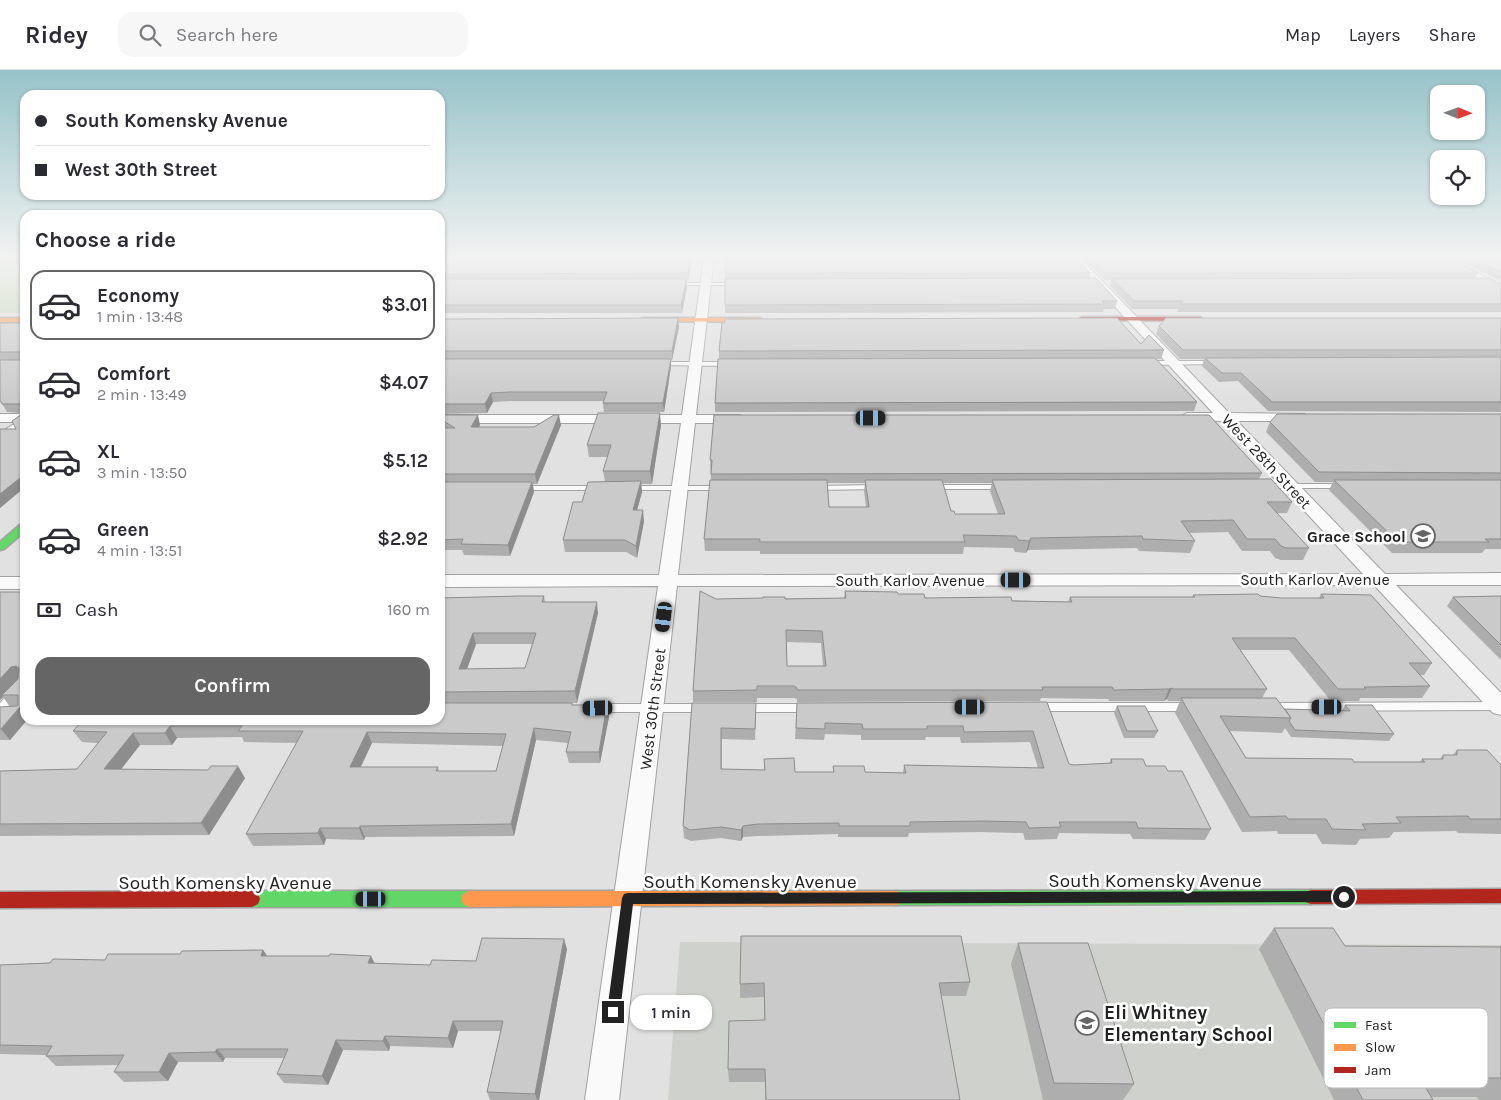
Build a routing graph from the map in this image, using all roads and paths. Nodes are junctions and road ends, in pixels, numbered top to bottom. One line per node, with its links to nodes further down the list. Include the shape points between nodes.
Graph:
1 (703, 306): 8 (street, West 30th Street)
2 (1120, 306): 3 (street, West 28th Street)
3 (1132, 319): 4 (street); 10 (street); 12 (street, West 28th Street)
4 (1211, 319)
5 (0, 320): 6 (street)
6 (20, 320)
7 (626, 320): 8 (street)
8 (701, 320): 9 (street); 15 (street, West 30th Street)
9 (770, 320)
10 (1066, 320)
11 (1145, 363): 12 (lane)
12 (1174, 363): 13 (lane); 18 (street, West 28th Street)
13 (1224, 363)
14 (657, 364): 15 (lane)
15 (696, 364): 16 (lane); 23 (street, West 30th Street)
16 (737, 364)
17 (1175, 417): 18 (street)
18 (1225, 417): 19 (street); 28 (street, West 28th Street)
19 (1317, 417)
20 (0, 418): 21 (street)
21 (20, 419)
22 (445, 419): 23 (street)
23 (689, 419): 24 (street); 36 (street, West 30th Street)
24 (753, 419)
25 (20, 422): 26 (lane)
26 (0, 436)
27 (1257, 486): 28 (lane)
28 (1290, 486): 29 (lane); 41 (street, West 28th Street)
29 (1348, 486)
30 (888, 487): 38 (lane)
31 (928, 487): 32 (lane)
32 (1008, 487)
33 (508, 488): 34 (lane)
34 (605, 488)
35 (625, 488): 36 (lane)
36 (680, 488): 37 (lane); 43 (street, West 30th Street)
37 (729, 488)
38 (808, 488)
39 (20, 530): 40 (street)
40 (0, 547)
41 (1378, 579): 42 (street, South Karlov Avenue); 43 (street, South Karlov Avenue); 51 (street, West 28th Street)
42 (1501, 579)
43 (668, 580): 44 (street, South Karlov Avenue); 53 (street, West 30th Street)
44 (445, 581)
45 (0, 583): 46 (street)
46 (20, 583)
47 (20, 689): 57 (lane)
48 (1029, 707): 49 (lane)
49 (1198, 707)
50 (1258, 707): 51 (lane)
51 (1501, 707)
52 (588, 708): 53 (lane)
53 (652, 708): 54 (lane); 59 (street, West 30th Street)
54 (711, 708)
55 (731, 708): 56 (lane)
56 (820, 708)
57 (3, 711)
58 (1501, 896): 59 (street, South Komensky Avenue)
59 (628, 898): 60 (street, South Komensky Avenue); 61 (street, West 30th Street)
60 (0, 900)
61 (602, 1100)

